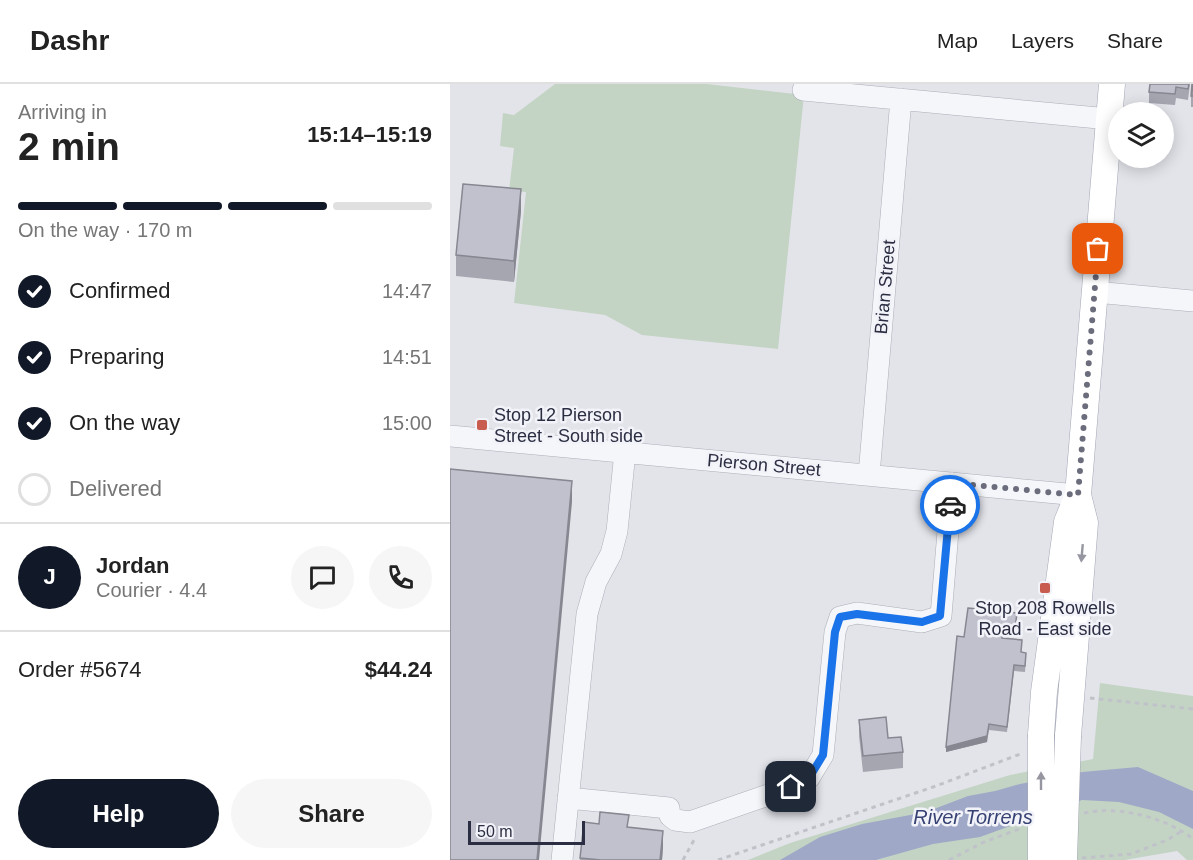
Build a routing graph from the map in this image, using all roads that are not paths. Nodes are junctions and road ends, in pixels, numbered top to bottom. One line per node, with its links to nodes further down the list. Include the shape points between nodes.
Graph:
1 (1113, 84): 4 (main road)
2 (803, 90): 3 (street)
3 (901, 99): 5 (street); 11 (street, Brian Street)
4 (1111, 102)
5 (1108, 119)
6 (1108, 131): 7 (main road)
7 (1095, 292): 8 (street); 13 (main road)
8 (1193, 301)
9 (450, 436): 10 (street, Pierson Street)
10 (625, 452): 11 (street, Pierson Street); 14 (street, via 617,531 587,614)
11 (870, 475): 12 (street, Pierson Street)
12 (952, 483): 13 (street, Pierson Street); 14 (street, via 940,616 922,622 857,614 840,617 835,632 823,755 809,778 690,822 675,820 669,808)
13 (1078, 495): 16 (main road, one-way to 13, bridge, via 1044,692 1067,522); 17 (main road, one-way to 17, bridge, via 1085,523 1070,696)
14 (568, 798): 15 (street)
15 (562, 860)
16 (1041, 860)
17 (1064, 860)

